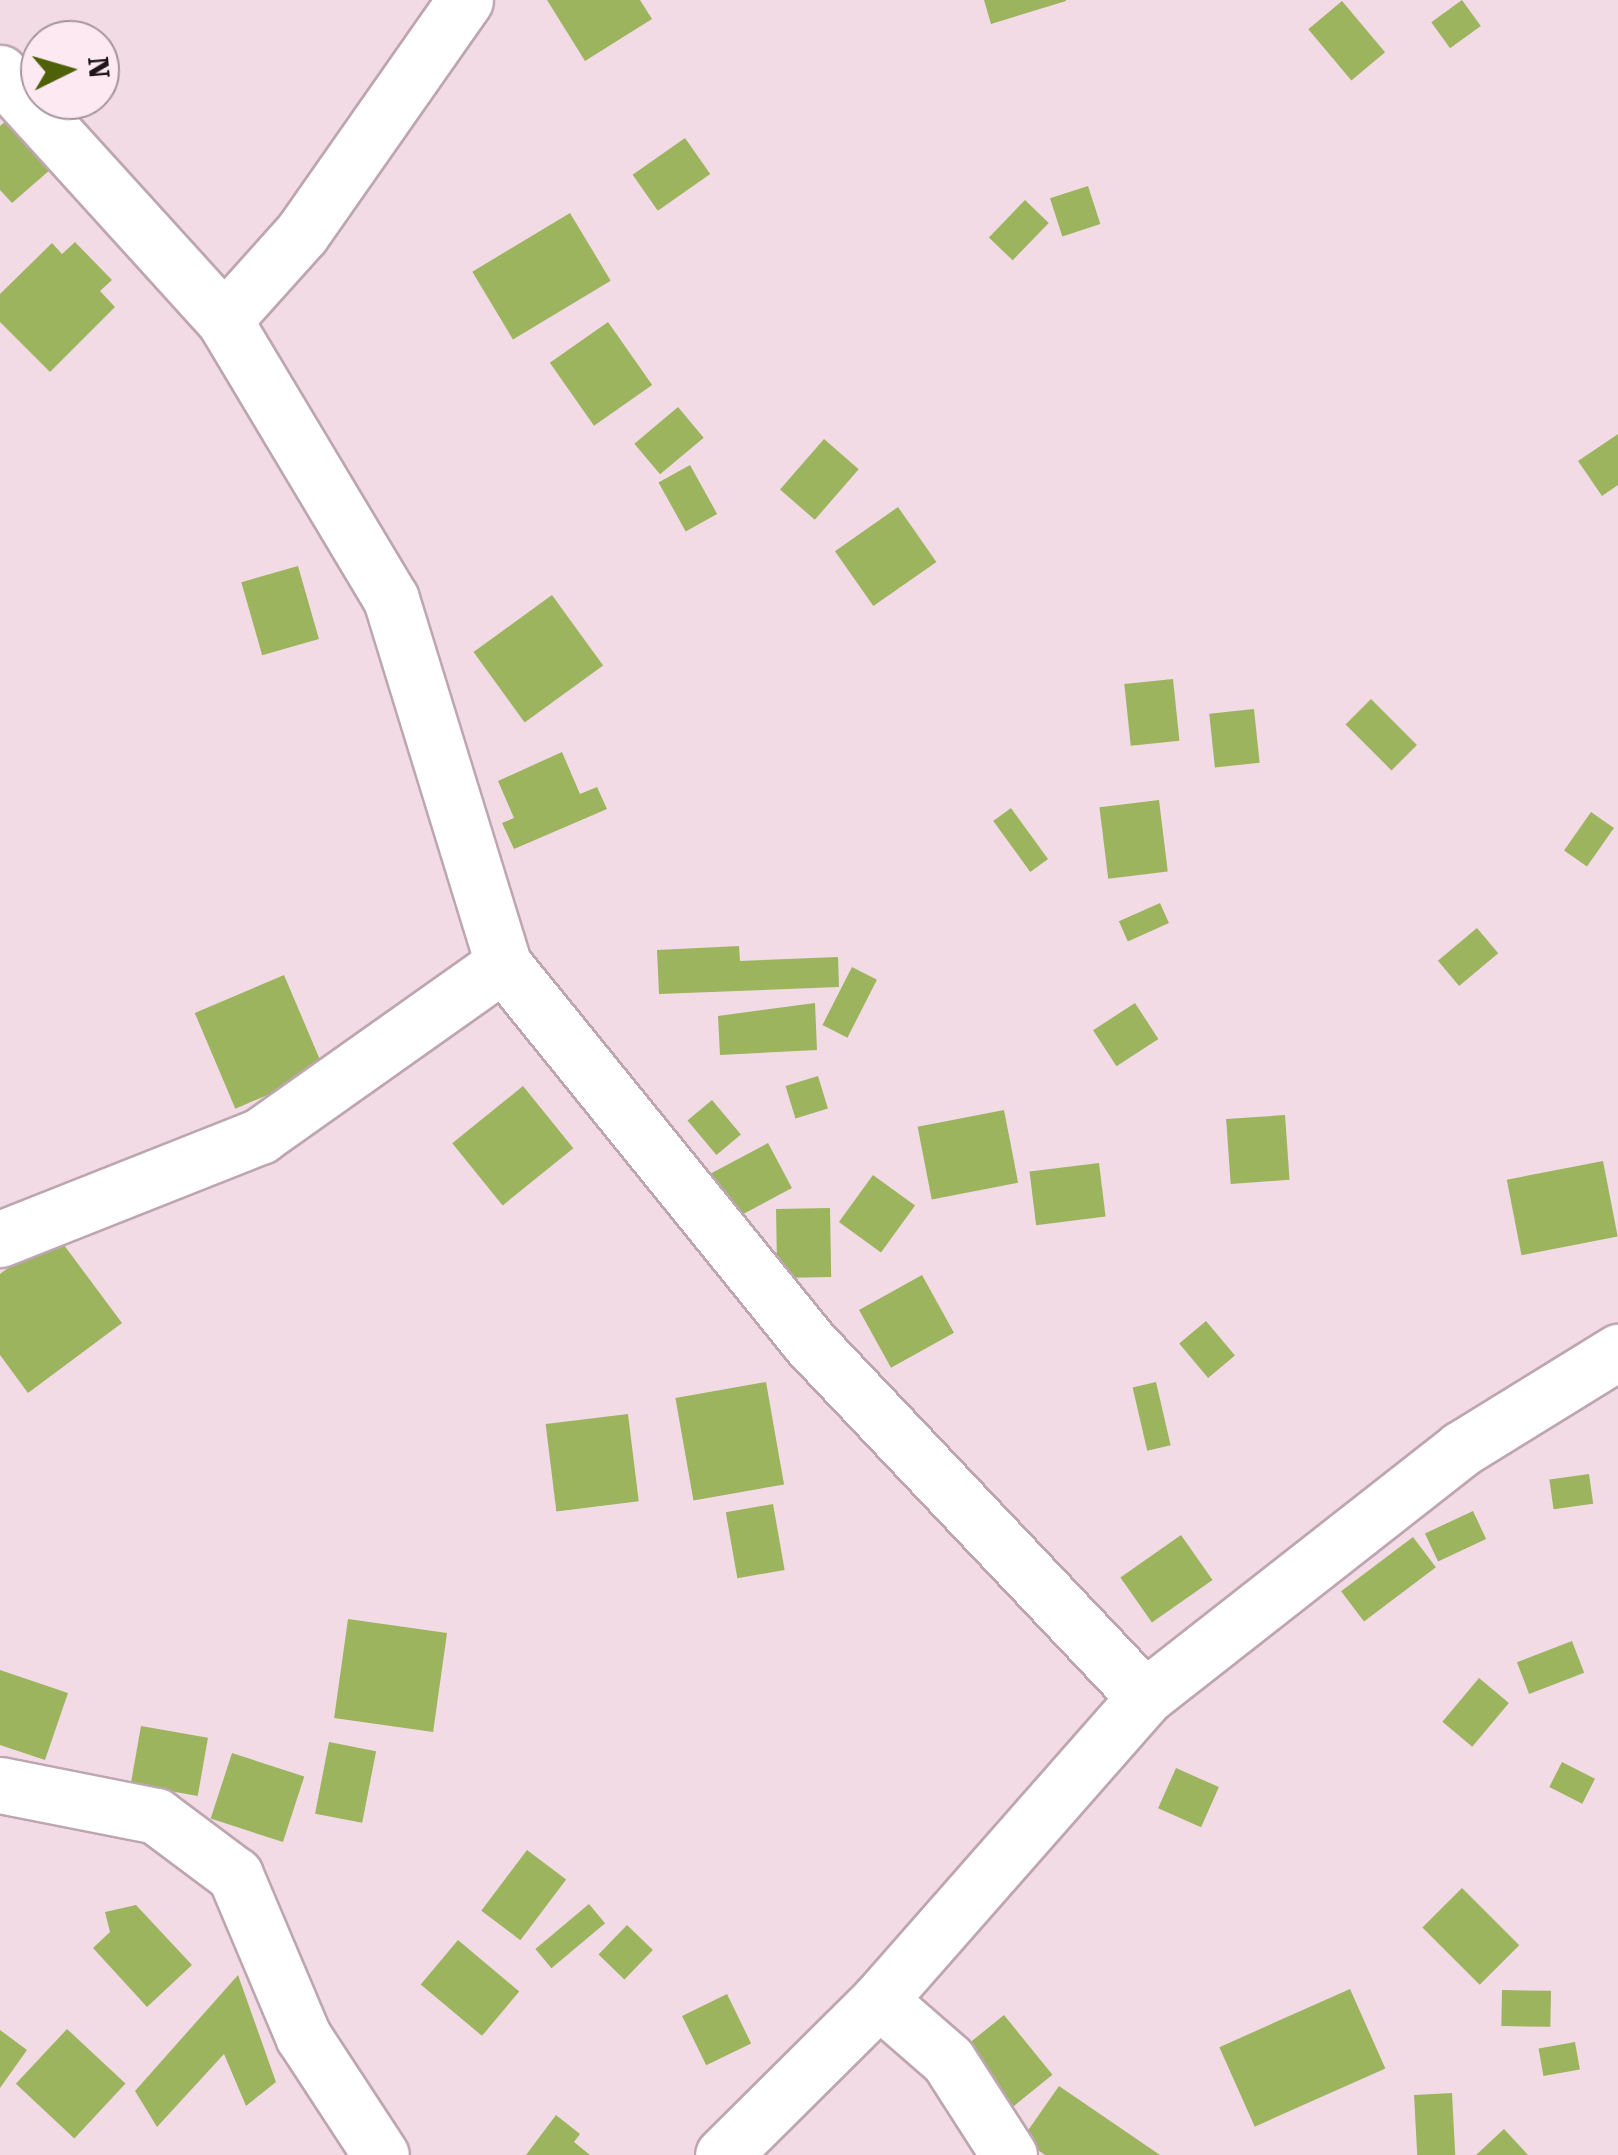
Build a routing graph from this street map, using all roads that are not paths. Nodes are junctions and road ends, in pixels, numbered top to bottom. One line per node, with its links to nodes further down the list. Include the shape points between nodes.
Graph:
1 (465, 0): 3 (street, via 302,233)
2 (0, 73): 3 (street)
3 (224, 320): 4 (street, via 391,599)
4 (503, 964): 5 (street, via 260,1136); 7 (street, via 808,1341)
5 (0, 1239)
6 (1618, 1352): 7 (street, via 1460,1449)
7 (1145, 1697): 9 (street)
8 (0, 1784): 10 (street, via 156,1816 236,1875 303,2036)
9 (879, 2000): 11 (street); 12 (street, via 948,2060)
10 (382, 2155)
11 (724, 2155)
12 (1009, 2155)

